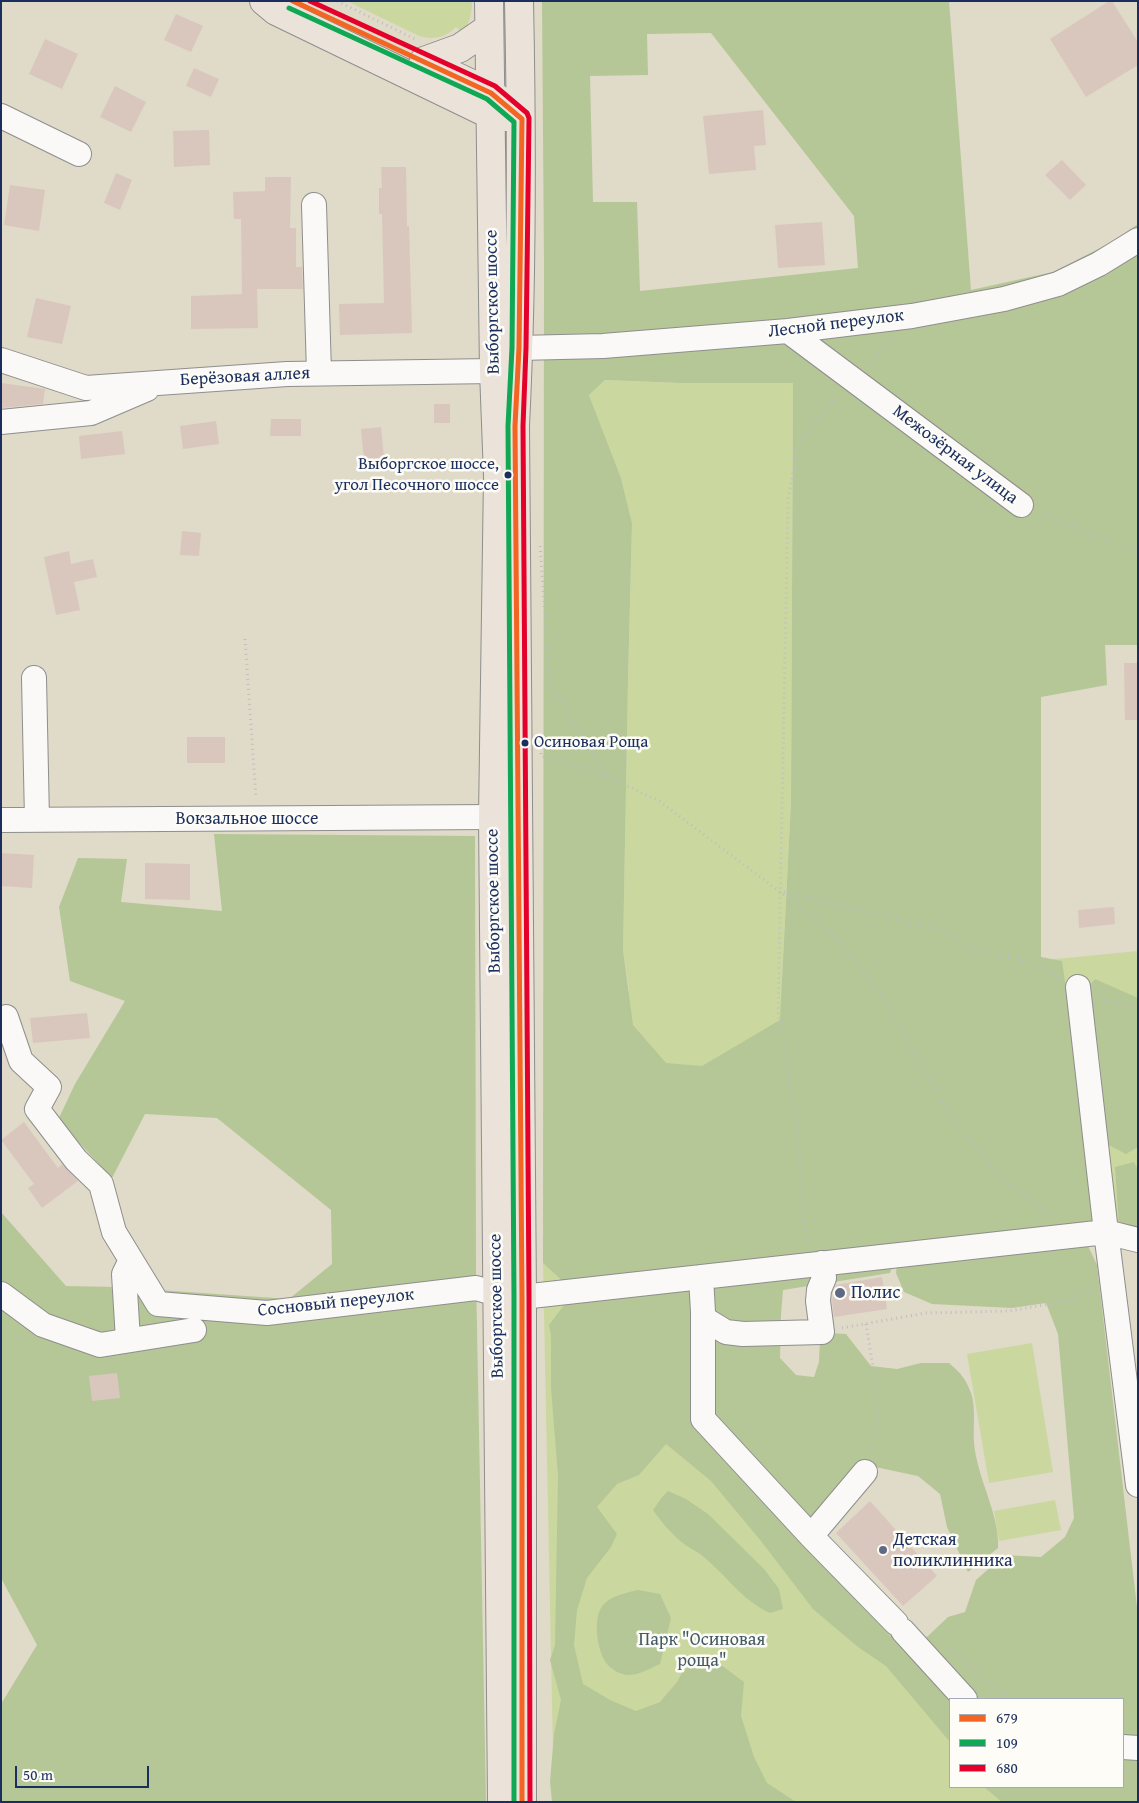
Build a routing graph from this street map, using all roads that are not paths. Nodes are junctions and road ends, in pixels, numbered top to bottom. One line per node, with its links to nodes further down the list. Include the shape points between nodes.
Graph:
1 (264, 1): 7 (main road, via 276,11)
2 (292, 1): 6 (main road)
3 (489, 1): 5 (main road, Выборгское шоссе)
4 (518, 1): 9 (main road, Выборгское шоссе)
5 (489, 28): 6 (main road, via 460,48); 7 (main road, Выборгское шоссе)
6 (422, 52): 7 (main road)
7 (491, 104): 9 (main road); 16 (main road, Выборгское шоссе)
8 (1, 116): 10 (street)
9 (522, 119): 14 (main road, Выборгское шоссе)
10 (79, 154)
11 (314, 205): 17 (street)
12 (1138, 240): 13 (street, Лесной переулок, via 1058,284 1004,299 912,316)
13 (788, 331): 14 (street, Лесной переулок, via 603,346); 20 (street, Межозёрная улица)
14 (519, 348): 33 (main road, Выборгское шоссе, via 515,426)
15 (1, 360): 18 (street, Берёзовая аллея, via 86,388)
16 (494, 371): 17 (street, Берёзовая аллея); 22 (main road, Выборгское шоссе, via 498,476)
17 (319, 373): 18 (street, Берёзовая аллея)
18 (164, 382): 19 (street, via 91,413)
19 (1, 422)
20 (1021, 505)
21 (34, 678): 24 (street)
22 (493, 817): 24 (street, Вокзальное шоссе); 33 (main road, Выборгское шоссе)
23 (1, 820): 24 (street, Вокзальное шоссе)
24 (38, 820)
25 (1079, 990): 27 (street)
26 (6, 1017): 29 (street, Сосновый переулок, via 21,1061 49,1087 37,1109 76,1160 101,1184 114,1232)
27 (1096, 1233): 28 (street); 30 (street); 38 (street, via 1112,1284)
28 (1138, 1240)
29 (131, 1260): 33 (street, Сосновый переулок, via 158,1304 267,1313 476,1288); 36 (street, via 124,1274)
30 (816, 1264): 31 (street); 34 (street, via 824,1278 818,1301 822,1332 743,1334 726,1332)
31 (701, 1277): 33 (street); 34 (street)
32 (1, 1294): 36 (street, via 42,1325 100,1345)
33 (510, 1296): 43 (main road, Выборгское шоссе); 44 (main road, Выборгское шоссе)
34 (703, 1318): 39 (street, via 703,1419)
35 (194, 1330): 36 (street)
36 (128, 1340)
37 (865, 1472): 39 (street)
38 (1138, 1485)
39 (811, 1536): 40 (street)
40 (964, 1698)
41 (1124, 1747): 42 (street)
42 (1138, 1748)
43 (502, 1802)
44 (522, 1802)

